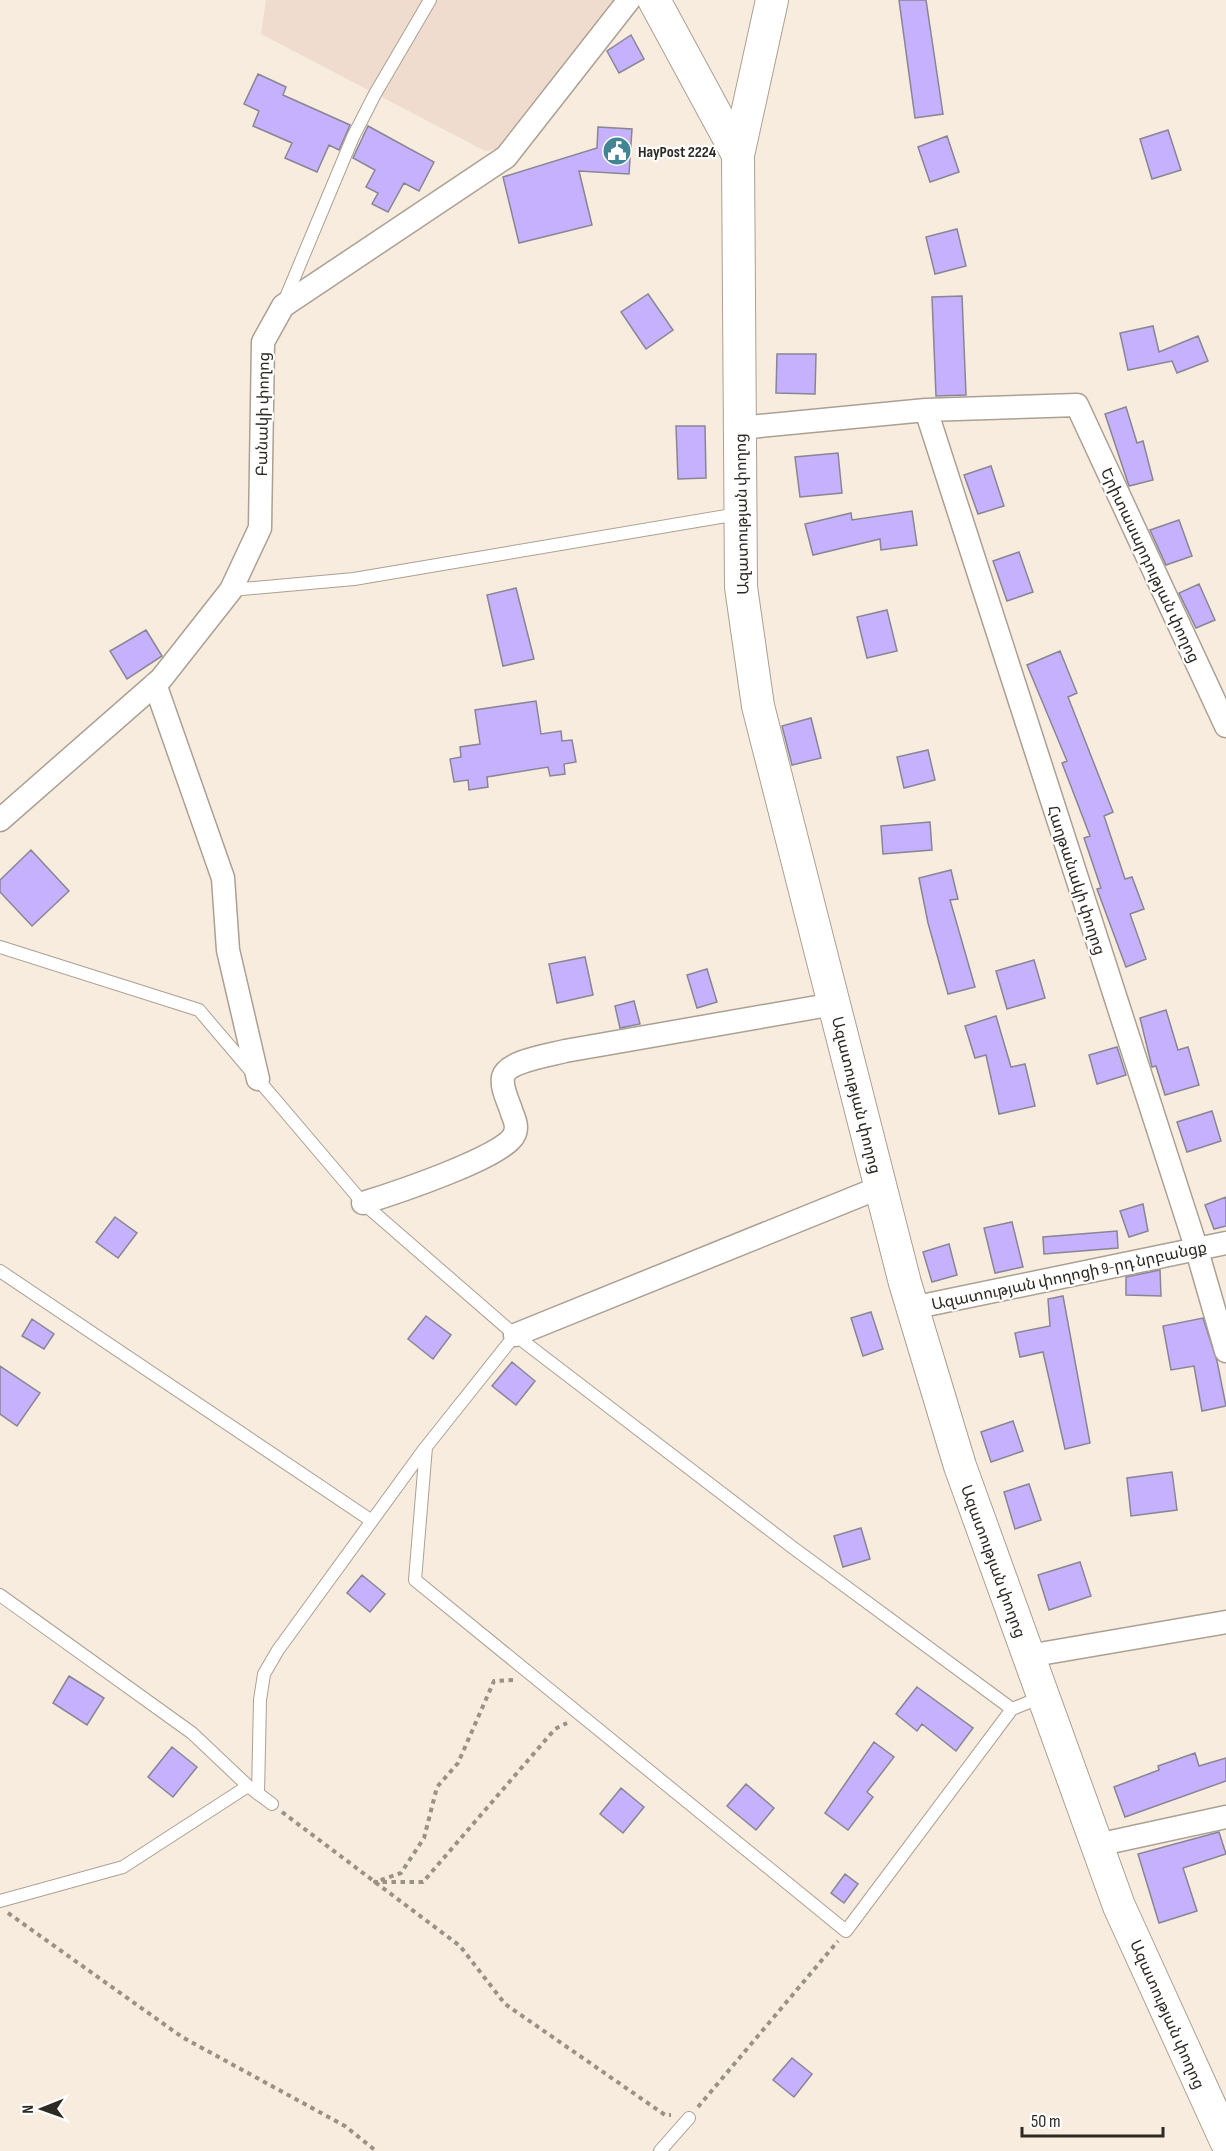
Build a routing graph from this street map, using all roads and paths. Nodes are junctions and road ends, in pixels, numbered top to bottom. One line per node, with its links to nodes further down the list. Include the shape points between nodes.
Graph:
1 (430, 0): 6 (lane, via 353,137)
2 (629, 0): 6 (street, Բանակի փողոց, via 506,157)
3 (654, 0): 5 (street)
4 (772, 0): 5 (street, Ազատության փողոց)
5 (738, 155): 8 (street, Ազատության փողոց)
6 (283, 306): 10 (street, Բանակի փողոց, via 263,342 260,528)
7 (926, 410): 8 (street); 12 (street, Երիտասարդության փողոց, via 1077,405); 20 (street, Հաղթանակի փողոց)
8 (739, 428): 9 (street, Ազատության փողոց)
9 (738, 514): 10 (lane, via 354,579); 15 (street, Ազատության փողոց, via 741,587 758,706)
10 (231, 590): 11 (street, Բանակի փողոց)
11 (155, 684): 13 (street, Բանակի փողոց); 16 (street, via 222,878 228,950)
12 (1226, 726)
13 (0, 820)
14 (0, 947): 16 (lane, via 199,1010)
15 (834, 1004): 17 (street, Ազատության փողոց); 18 (street, via 522,1062 503,1076 516,1123 514,1135 506,1145 448,1173)
16 (258, 1079): 18 (lane)
17 (881, 1187): 22 (street, Ազատության փողոց); 23 (street)
18 (363, 1203): 23 (lane)
19 (1226, 1243): 20 (street, Ազատության փողոցի 9-րդ նրբանցք)
20 (1196, 1247): 22 (street, Ազատության փողոցի 9-րդ նրբանցք); 24 (street, Հաղթանակի փողոց)
21 (0, 1271): 26 (lane)
22 (912, 1308): 29 (street, Ազատության փողոց, via 960,1466)
23 (515, 1335): 25 (lane); 32 (lane)
24 (1226, 1351)
25 (426, 1447): 26 (lane); 30 (lane, via 415,1580)
26 (372, 1521): 34 (lane, via 264,1674)
27 (0, 1595): 34 (lane, via 192,1733)
28 (1226, 1622): 29 (street)
29 (1028, 1656): 31 (street, Ազատության փողոց)
30 (535, 1678): 33 (lane); 38 (path, via 494,1681 458,1763 437,1787 424,1838 401,1874)
31 (1044, 1697): 32 (lane); 37 (street, Ազատության փողոց)
32 (1012, 1709): 41 (lane)
33 (581, 1715): 38 (path, via 555,1729 423,1882); 41 (lane)
34 (253, 1790): 35 (lane); 39 (lane, via 123,1867)
35 (272, 1804): 38 (path)
36 (1226, 1817): 37 (street)
37 (1097, 1845): 43 (street, Ազատության փողոց, via 1119,1906)
38 (375, 1882): 42 (path, via 460,1947 505,2004 665,2115)
39 (0, 1901)
40 (0, 1907): 44 (path, via 182,2037 345,2126)
41 (846, 1931): 42 (path)
42 (689, 2118): 45 (lane)
43 (1226, 2139)
44 (376, 2151)
45 (660, 2151)

